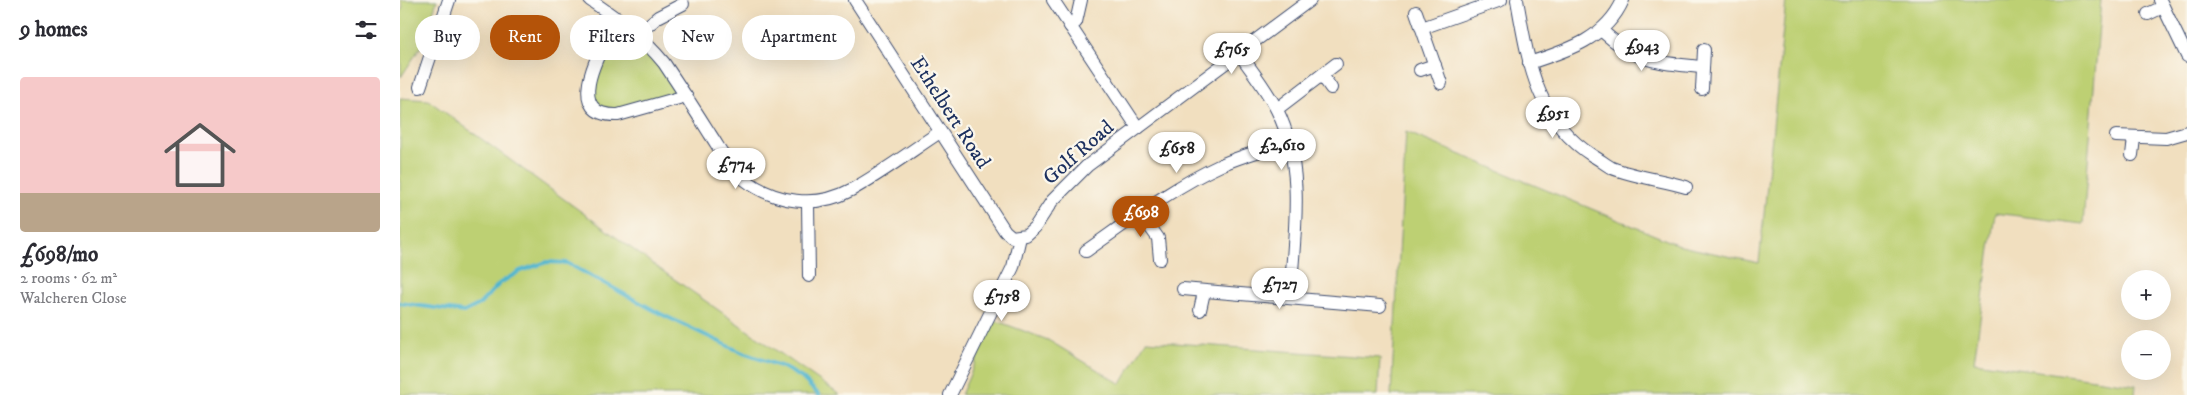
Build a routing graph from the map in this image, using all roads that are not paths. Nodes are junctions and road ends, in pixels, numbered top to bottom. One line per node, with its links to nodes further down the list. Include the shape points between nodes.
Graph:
1 (449, 0): 31 (street)
2 (590, 0): 14 (street)
3 (855, 0): 37 (street, Ethelbert Road)
4 (1053, 0): 16 (street)
5 (1081, 0): 16 (street, via 1076,22)
6 (1310, 0): 21 (street, Golf Road)
7 (1501, 0): 17 (street)
8 (1517, 0): 25 (street)
9 (1623, 0): 18 (street, via 1618,12)
10 (2162, 3): 13 (street); 22 (street)
11 (683, 4): 15 (street)
12 (1416, 12): 17 (street)
13 (2148, 14)
14 (612, 15)
15 (653, 21)
16 (1070, 26): 36 (street)
17 (1422, 28): 26 (street)
18 (1602, 31): 25 (street, via 1581,44); 27 (street, via 1626,51 1645,59)
19 (1704, 50): 27 (street)
20 (653, 51): 34 (street)
21 (1239, 53): 35 (street); 36 (street, Golf Road)
22 (2187, 56)
23 (596, 60): 34 (street, via 588,92 594,107 609,116)
24 (1336, 64): 29 (street)
25 (1529, 64): 43 (street, via 1539,94 1556,121 1580,147 1612,168)
26 (1435, 65): 28 (street); 30 (street)
27 (1702, 67): 33 (street)
28 (1420, 70)
29 (1322, 75): 32 (street); 35 (street)
30 (1441, 83)
31 (420, 87)
32 (1331, 88)
33 (1702, 89)
34 (686, 96): 44 (street, via 729,163 744,178 783,198)
35 (1277, 109): 41 (street)
36 (1138, 128): 46 (street, Golf Road, via 1088,166 1052,201 1035,227)
37 (940, 132): 44 (street, via 850,191 828,200); 46 (street, Ethelbert Road, via 1005,231)
38 (2187, 132): 40 (street, via 2166,138)
39 (2116, 136): 40 (street)
40 (2134, 138): 42 (street)
41 (1290, 142): 45 (street, via 1223,164); 52 (street, via 1296,174)
42 (2132, 155)
43 (1686, 187)
44 (808, 203): 49 (street)
45 (1140, 213): 47 (street); 48 (street, via 1158,238)
46 (1020, 238): 55 (street, via 1013,267)
47 (1086, 251)
48 (1160, 259)
49 (809, 276)
50 (1183, 289): 51 (street)
51 (1204, 292): 52 (street); 54 (street)
52 (1290, 297): 53 (street)
53 (1380, 306)
54 (1200, 310)
55 (950, 395)

